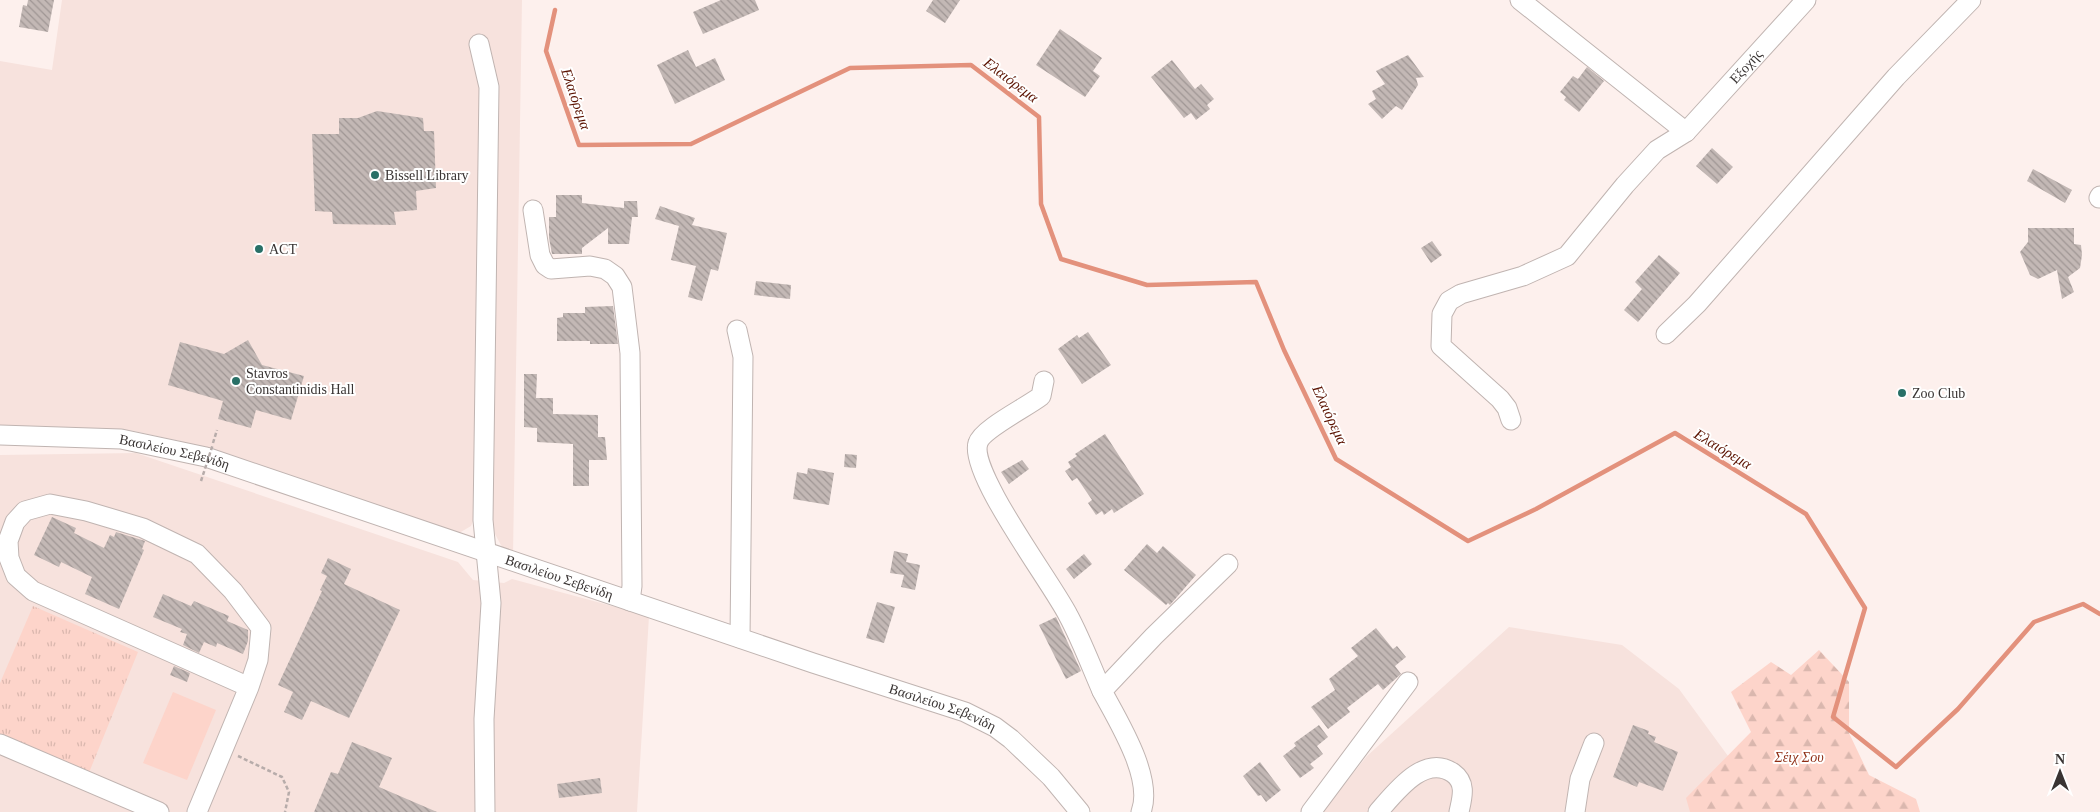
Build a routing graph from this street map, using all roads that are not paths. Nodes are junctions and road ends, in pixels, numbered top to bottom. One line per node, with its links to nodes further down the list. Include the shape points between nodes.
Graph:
1 (1520, 0): 5 (street)
2 (1806, 0): 5 (street, Εξοχής)
3 (1971, 0): 8 (street, via 1896,77 1697,304)
4 (479, 44): 12 (street, via 489,87 483,520)
5 (1686, 132): 10 (street, Εξοχής, via 1658,150 1567,256 1522,276 1461,294 1449,301 1442,314 1441,346 1500,399)
6 (533, 210): 14 (street, via 540,255 545,265 551,269 590,266 605,269 622,287 630,353)
7 (737, 330): 15 (street, via 743,357)
8 (1666, 334)
9 (1044, 381): 18 (street, via 1041,396 987,431 978,441 976,453 987,483 1068,615)
10 (1511, 420)
11 (0, 435): 12 (street, Βασιλείου Σεβενίδη, via 121,439 206,457)
12 (486, 552): 14 (street, Βασιλείου Σεβενίδη); 23 (street, via 491,603 484,719)
13 (1228, 564): 18 (street)
14 (630, 601): 15 (street, Βασιλείου Σεβενίδη)
15 (740, 638): 24 (street, Βασιλείου Σεβενίδη, via 947,704 977,717 1011,739 1036,761)
16 (1408, 682): 26 (street)
17 (249, 686): 17 (street, via 258,660 261,628 234,591 197,554 143,528 50,504 25,511 16,522 8,541 9,558 16,576 32,591); 22 (street)
18 (1102, 691): 25 (street, via 1137,760 1142,787)
19 (1594, 743): 29 (street, via 1580,779)
20 (0, 744): 21 (street)
21 (159, 812)
22 (197, 812)
23 (485, 812)
24 (1080, 812)
25 (1141, 812)
26 (1311, 812)
27 (1378, 812): 28 (street, via 1412,778 1434,767 1452,773 1462,784)
28 (1459, 812)
29 (1575, 812)

